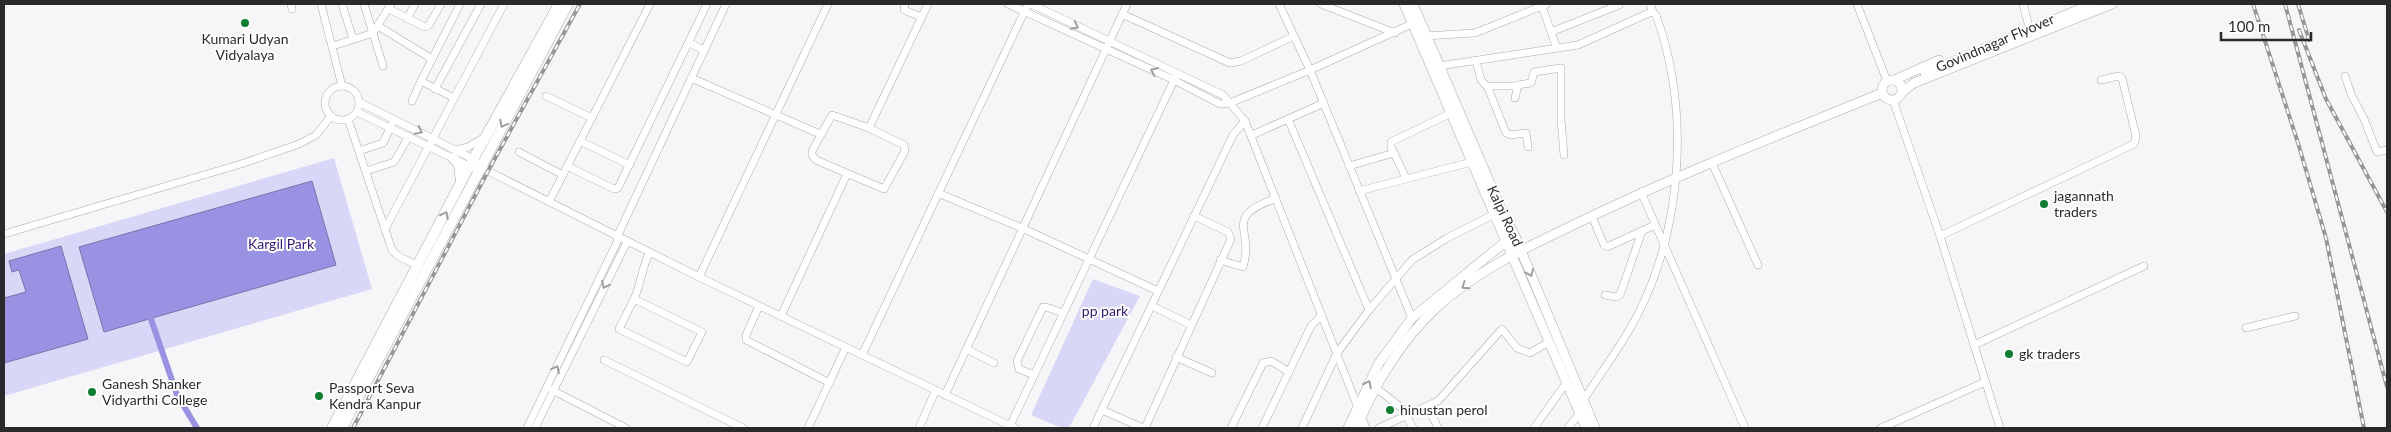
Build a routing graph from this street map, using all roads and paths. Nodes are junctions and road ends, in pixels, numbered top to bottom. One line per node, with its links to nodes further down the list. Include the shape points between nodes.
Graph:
1 (321, 4): 49 (street)
2 (342, 4): 46 (street)
3 (364, 4): 42 (street)
4 (415, 4): 37 (street)
5 (441, 4): 37 (street, via 426,27)
6 (460, 4): 53 (street)
7 (481, 4): 67 (street)
8 (504, 4): 70 (street)
9 (559, 4): 91 (highway)
10 (568, 4): 105 (highway, one-way to 105)
11 (650, 4): 81 (street)
12 (707, 4): 48 (street)
13 (726, 4): 52 (street)
14 (828, 4): 79 (street)
15 (905, 4): 36 (street, via 904,10)
16 (928, 4): 36 (street)
17 (1008, 4): 33 (street)
18 (1030, 4): 33 (street); 47 (street, one-way to 47)
19 (1127, 4): 35 (street)
20 (1279, 4): 44 (street)
21 (1320, 4): 43 (street)
22 (1404, 4): 38 (main road, Kalpi Road)
23 (1413, 4): 38 (main road, Kalpi Road)
24 (1650, 4): 34 (street)
25 (1857, 4): 63 (street)
26 (2024, 4): 39 (street)
27 (2077, 4): 39 (main road)
28 (2092, 4): 63 (main road, Govindnagar Flyover)
29 (2112, 4): 63 (main road, via 1914,83)
30 (1545, 5): 41 (street); 45 (street, via 1475,33)
31 (1620, 5): 41 (street)
32 (390, 6): 37 (street); 40 (street)
33 (1025, 11): 51 (street); 116 (street)
34 (1654, 12): 50 (street, via 1578,44); 112 (street, via 1666,47 1674,92)
35 (1122, 14): 44 (street, via 1230,62 1241,61); 47 (street)
36 (921, 18): 87 (street)
37 (407, 19)
38 (1416, 22): 43 (street); 45 (main road, Kalpi Road)
39 (2028, 23): 63 (main road)
40 (378, 26): 42 (street); 53 (street)
41 (1552, 32): 50 (street)
42 (372, 33): 46 (street); 55 (street)
43 (1395, 33): 57 (street)
44 (1294, 36): 57 (street)
45 (1423, 36): 56 (main road, Kalpi Road); 78 (main road, Kalpi Road)
46 (353, 39): 49 (street)
47 (1110, 41): 51 (street); 58 (street)
48 (689, 43): 52 (street); 104 (street)
49 (333, 46): 64 (street)
50 (1556, 46): 54 (street)
51 (1106, 49): 58 (street, one-way to 51); 123 (street)
52 (704, 50): 60 (street)
53 (432, 59): 62 (street)
54 (1476, 61): 56 (street); 65 (street)
55 (383, 66)
56 (1439, 66): 119 (main road, Kalpi Road)
57 (1310, 70): 75 (street); 76 (street)
58 (1176, 76): 75 (street, via 1220,104); 135 (street)
59 (2345, 76): 96 (street, via 2377,152)
60 (691, 78): 79 (street); 128 (street)
61 (2101, 80): 127 (street, via 2122,78 2136,136 2134,144)
62 (421, 81): 67 (street); 73 (street)
63 (1896, 85): 68 (main road, via 1883,86); 72 (main road, via 1898,98)
64 (342, 86): 74 (street, via 356,92); 80 (street, via 331,89 327,94 325,106)
65 (1486, 86): 66 (street); 95 (street, via 1506,133 1526,133)
66 (1517, 86): 71 (street); 101 (street, via 1531,83 1534,72 1561,68)
67 (435, 88): 70 (street)
68 (1882, 93): 72 (main road); 103 (main road)
69 (546, 96): 81 (street)
70 (454, 98): 92 (street)
71 (1516, 98)
72 (1893, 100): 127 (street)
73 (412, 101)
74 (359, 102): 77 (street); 83 (street)
75 (1230, 103): 85 (street)
76 (1324, 103): 84 (street); 107 (street)
77 (357, 112): 82 (street); 86 (street)
78 (1452, 113): 99 (street, via 1393,140 1390,144); 102 (main road, Kalpi Road)
79 (776, 115): 88 (street); 140 (street)
80 (331, 116): 82 (street, via 339,120); 126 (street, via 316,135 299,144)
81 (592, 118): 93 (street)
82 (348, 119): 97 (street)
83 (394, 119): 86 (street); 92 (street, one-way to 92)
84 (1288, 119): 89 (street); 147 (street)
85 (1245, 121): 89 (street); 120 (street, via 1233,135)
86 (391, 127): 90 (street); 97 (street, via 383,143)
87 (869, 128): 88 (street, via 833,115); 109 (street, via 901,142 905,151 884,189)
88 (820, 134): 109 (street, via 812,156)
89 (1252, 135): 117 (street)
90 (409, 136): 94 (street); 108 (street, via 394,162)
91 (486, 136): 100 (street); 105 (highway)
92 (434, 139): 94 (street); 100 (street)
93 (580, 141): 104 (street); 106 (street)
94 (430, 146): 100 (street); 124 (street)
95 (1528, 147)
96 (2387, 150)
97 (359, 151): 108 (street)
98 (519, 152): 110 (street)
99 (1394, 153): 107 (street); 111 (street)
100 (455, 154): 105 (street); 113 (highway)
101 (1564, 156)
102 (1472, 162): 111 (street); 119 (main road, Kalpi Road)
103 (1712, 163): 112 (main road); 137 (street)
104 (630, 165): 106 (street, via 616,189)
105 (478, 166): 113 (highway); 118 (street); 131 (highway)
106 (567, 166): 110 (street)
107 (1349, 166): 114 (street)
108 (366, 171): 124 (street)
109 (847, 174): 150 (street)
110 (563, 175): 118 (street)
111 (1406, 178): 114 (street)
112 (1675, 178): 115 (main road); 132 (street)
113 (462, 183): 131 (highway, one-way to 113)
114 (1359, 191): 141 (street)
115 (1641, 192): 121 (main road); 122 (street)
116 (938, 193): 123 (street); 160 (street)
117 (1276, 198): 136 (street, via 1256,206 1246,215 1243,267); 149 (street)
118 (549, 202): 128 (street)
119 (1498, 212): 129 (main road, Kalpi Road); 141 (street, via 1412,260)
120 (1194, 216): 136 (street, via 1230,235); 142 (street)
121 (1592, 216): 125 (street, via 1606,247); 133 (main road)
122 (1655, 225): 125 (street); 132 (street)
123 (1022, 228): 135 (street); 158 (street)
124 (385, 229): 138 (street, via 395,254)
125 (1642, 231): 143 (street, via 1620,294)
126 (4, 234)
127 (1940, 236): 156 (street)
128 (618, 237): 130 (street); 170 (street, one-way to 128)
129 (1511, 238): 133 (main road, Kalpi Road); 152 (main road)
130 (627, 242): 134 (street); 172 (street, one-way to 172)
131 (435, 244): 138 (highway); 184 (highway)
132 (1665, 245): 175 (street, via 1638,314); 206 (street)
133 (1516, 251): 155 (main road, Kalpi Road); 171 (main road, one-way to 171, via 1436,309 1416,329); 175 (main road, Kalpi Road, one-way to 175)
134 (649, 253): 140 (street); 144 (street)
135 (1088, 259): 142 (street); 148 (street)
136 (1220, 260): 153 (street)
137 (1758, 265)
138 (419, 266): 183 (highway)
139 (2144, 266): 156 (street)
140 (699, 277): 145 (street)
141 (1395, 280): 147 (street); 152 (street)
142 (1158, 291): 146 (street)
143 (1604, 296)
144 (634, 299): 144 (street, via 702,332 687,362 619,329)
145 (759, 306): 150 (street); 169 (street, via 746,340)
146 (1152, 306): 153 (street); 178 (street)
147 (1369, 310): 159 (street)
148 (1063, 313): 166 (street); 166 (street, via 1043,307 1017,361 1018,368)
149 (1322, 315): 159 (street); 165 (street, via 1311,326)
150 (781, 316): 157 (street)
151 (2295, 316): 154 (street)
152 (1412, 318): 176 (main road, one-way to 152, via 1379,363)
153 (1191, 325): 161 (street)
154 (2246, 328)
155 (1549, 342): 167 (main road, Kalpi Road); 177 (street, via 1530,353 1517,348 1502,329 1442,397)
156 (1974, 345): 168 (street)
157 (846, 347): 160 (street); 169 (street)
158 (966, 349): 163 (street); 174 (street)
159 (1337, 353): 176 (street); 195 (street)
160 (862, 355): 173 (street)
161 (1176, 357): 164 (street); 192 (street)
162 (604, 360): 188 (street)
163 (994, 363)
164 (1212, 372)
165 (1290, 372): 193 (street, via 1271,361 1263,362); 194 (street)
166 (1034, 375): 182 (street)
167 (1566, 382): 179 (main road, Kalpi Road); 202 (street)
168 (1985, 382): 207 (street); 208 (street)
169 (830, 383): 189 (street)
170 (547, 387): 172 (street); 185 (street)
171 (1376, 388): 180 (main road); 181 (street)
172 (554, 391): 186 (street); 187 (street)
173 (935, 392): 174 (street); 190 (street)
174 (944, 395): 182 (street)
175 (1583, 401): 205 (main road, Kalpi Road)
176 (1357, 406): 180 (street); 196 (main road)
177 (1428, 407): 181 (street); 201 (street)
178 (1102, 410): 191 (street); 192 (street)
179 (1579, 414): 203 (street); 204 (main road, Kalpi Road)
180 (1361, 416): 197 (main road); 198 (street)
181 (1408, 416): 199 (street); 200 (street)
182 (1011, 427)
183 (332, 428)
184 (342, 428)
185 (527, 428)
186 (535, 428)
187 (626, 428)
188 (743, 428)
189 (808, 428)
190 (919, 428)
191 (1093, 428)
192 (1144, 428)
193 (1231, 428)
194 (1262, 428)
195 (1302, 428)
196 (1348, 428)
197 (1357, 428)
198 (1366, 428)
199 (1379, 428)
200 (1413, 428)
201 (1438, 428)
202 (1534, 428)
203 (1568, 428)
204 (1586, 428)
205 (1595, 428)
206 (1744, 428)
207 (1881, 428)
208 (2000, 428)

